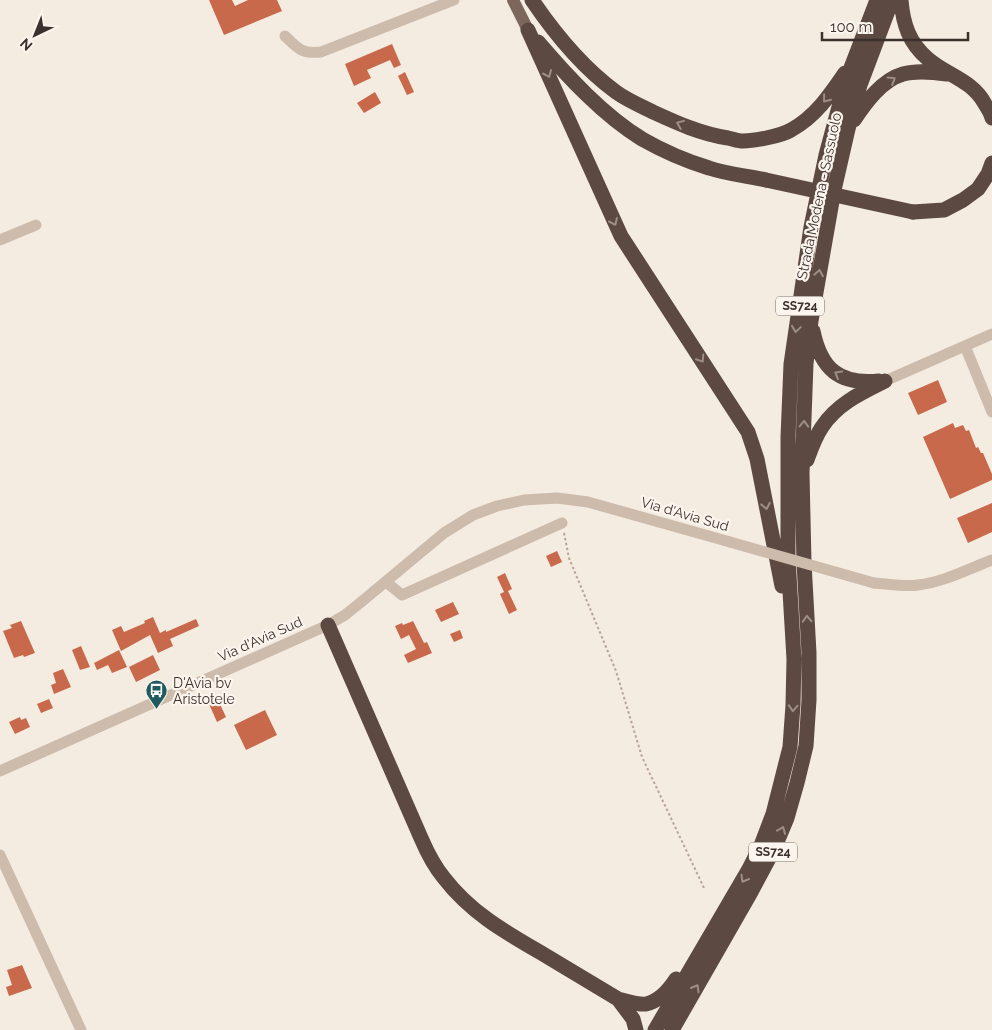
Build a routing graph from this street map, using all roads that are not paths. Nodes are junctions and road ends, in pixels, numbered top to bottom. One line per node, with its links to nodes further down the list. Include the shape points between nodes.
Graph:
1 (454, 0): 8 (street, via 320,52 304,52)
2 (513, 0): 7 (main road)
3 (531, 0): 9 (highway, one-way to 3, via 828,98 790,131 743,141 712,136 678,124 617,93 576,56); 10 (highway, via 540,27)
4 (877, 0): 9 (highway, Strada Modena - Sassuolo / SS724)
5 (892, 0): 13 (highway, Strada Modena - Sassuolo / SS724, via 860,85)
6 (901, 0): 11 (highway, via 904,21 916,47)
7 (528, 30): 10 (highway); 27 (highway, one-way to 27, via 621,236 748,432 757,459 784,592)
8 (285, 36)
9 (854, 59): 27 (highway, Strada Modena - Sassuolo / SS724, one-way to 27, via 826,155 811,227 791,364 788,437)
10 (567, 74): 14 (highway, bridge, via 610,116 642,139 675,156 710,169 913,212 944,210 963,200 978,189)
11 (951, 75): 12 (highway, via 972,87); 13 (highway, one-way to 11, via 864,106 893,78 916,72)
12 (992, 118)
13 (848, 129): 17 (highway, Strada Modena - Sassuolo / SS724, one-way to 13)
14 (992, 163)
15 (36, 225): 16 (street)
16 (0, 240)
17 (810, 321): 20 (highway, one-way to 17, via 854,381 839,376 820,355); 22 (highway, Strada Modena - Sassuolo / SS724, one-way to 17)
18 (992, 334): 19 (street)
19 (965, 346): 20 (street); 21 (street)
20 (885, 381): 22 (highway, via 858,395 831,415 814,442)
21 (992, 412)
22 (802, 473): 35 (highway, Strada Modena - Sassuolo / SS724, one-way to 22, via 774,849 787,818 806,746 809,653)
23 (562, 523): 25 (street, via 402,595)
24 (992, 560): 25 (street, Via d'Avia Sud, bridge, via 942,580 917,585 874,583 588,502 557,498 524,500 473,515 444,533)
25 (386, 582): 26 (street, Via d'Avia Sud)
26 (328, 626): 28 (street, Via d'Avia Sud); 31 (highway, via 420,838 444,878 500,930)
27 (794, 659): 30 (highway, SS724, one-way to 30, via 790,747 773,814 749,869)
28 (0, 771)
29 (0, 855): 32 (street)
30 (718, 922): 31 (highway, via 670,989 659,998 645,1004); 34 (highway, SS724)
31 (618, 998): 33 (highway, via 633,1019)
32 (81, 1030)
33 (636, 1030)
34 (655, 1030)
35 (672, 1030)

